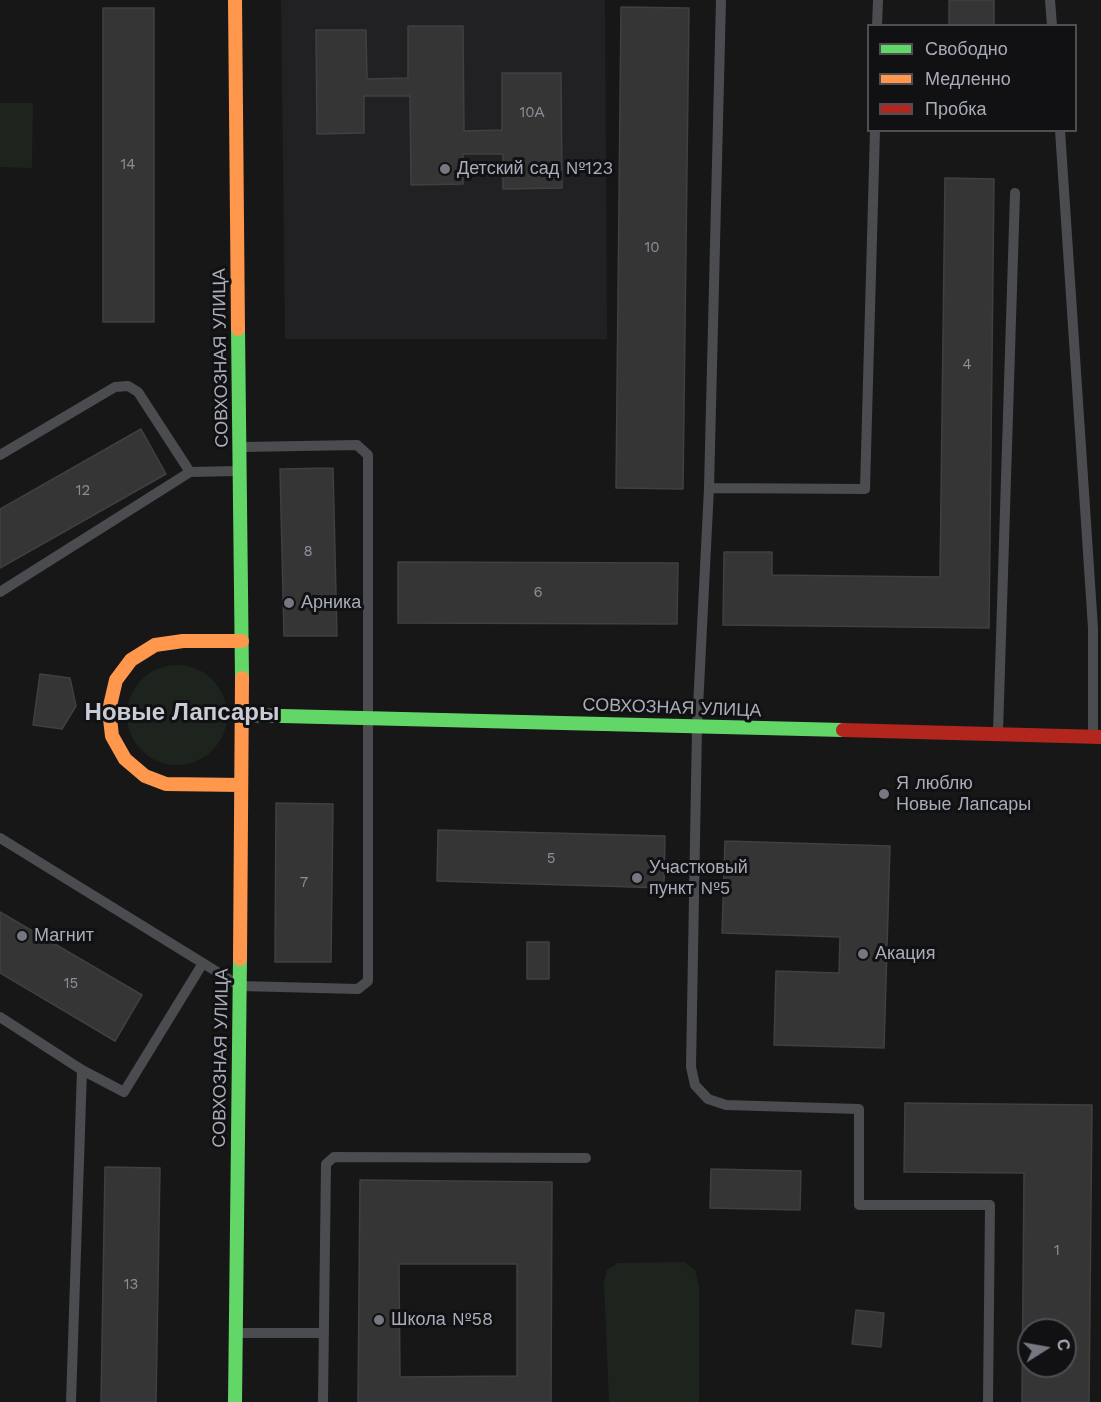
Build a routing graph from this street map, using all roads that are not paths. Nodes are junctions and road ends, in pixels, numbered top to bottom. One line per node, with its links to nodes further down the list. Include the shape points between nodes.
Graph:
1 (235, 0): 10 (street, СОВХОЗНАЯ УЛИЦА)
2 (721, 0): 14 (lane)
3 (878, 0): 5 (lane)
4 (1050, 0): 6 (lane)
5 (877, 24)
6 (1052, 24)
7 (874, 132): 14 (lane, via 865,489)
8 (1060, 132): 21 (lane)
9 (1015, 193): 20 (lane)
10 (240, 447): 12 (street, СОВХОЗНАЯ УЛИЦА); 18 (lane, via 357,445 368,455)
11 (0, 455): 13 (lane, via 115,387 128,386 138,392)
12 (240, 471): 13 (lane); 16 (street, СОВХОЗНАЯ УЛИЦА)
13 (190, 472): 15 (lane)
14 (709, 488): 19 (lane)
15 (0, 592)
16 (242, 641): 17 (street, СОВХОЗНАЯ УЛИЦА); 22 (street, via 155,645 131,660 116,680 109,710 112,735 125,759 145,776 166,784)
17 (242, 715): 18 (street, СОВХОЗНАЯ УЛИЦА); 22 (street, СОВХОЗНАЯ УЛИЦА)
18 (368, 717): 19 (street, СОВХОЗНАЯ УЛИЦА); 25 (lane, via 368,981 358,989)
19 (697, 727): 20 (street, СОВХОЗНАЯ УЛИЦА); 34 (lane, via 691,1067 695,1085 708,1099 726,1105 859,1109 859,1205 990,1205)
20 (998, 735): 21 (street, СОВХОЗНАЯ УЛИЦА)
21 (1097, 737)
22 (241, 785): 25 (street, СОВХОЗНАЯ УЛИЦА)
23 (0, 838): 24 (lane)
24 (203, 963): 25 (lane); 27 (lane, via 124,1092)
25 (240, 986): 29 (street, СОВХОЗНАЯ УЛИЦА)
26 (0, 1017): 27 (lane)
27 (82, 1070): 31 (lane)
28 (586, 1158): 30 (lane, via 334,1157 326,1164)
29 (236, 1333): 30 (lane); 32 (street, СОВХОЗНАЯ УЛИЦА)
30 (324, 1333): 33 (lane)
31 (71, 1402)
32 (235, 1402)
33 (323, 1402)
34 (988, 1402)

